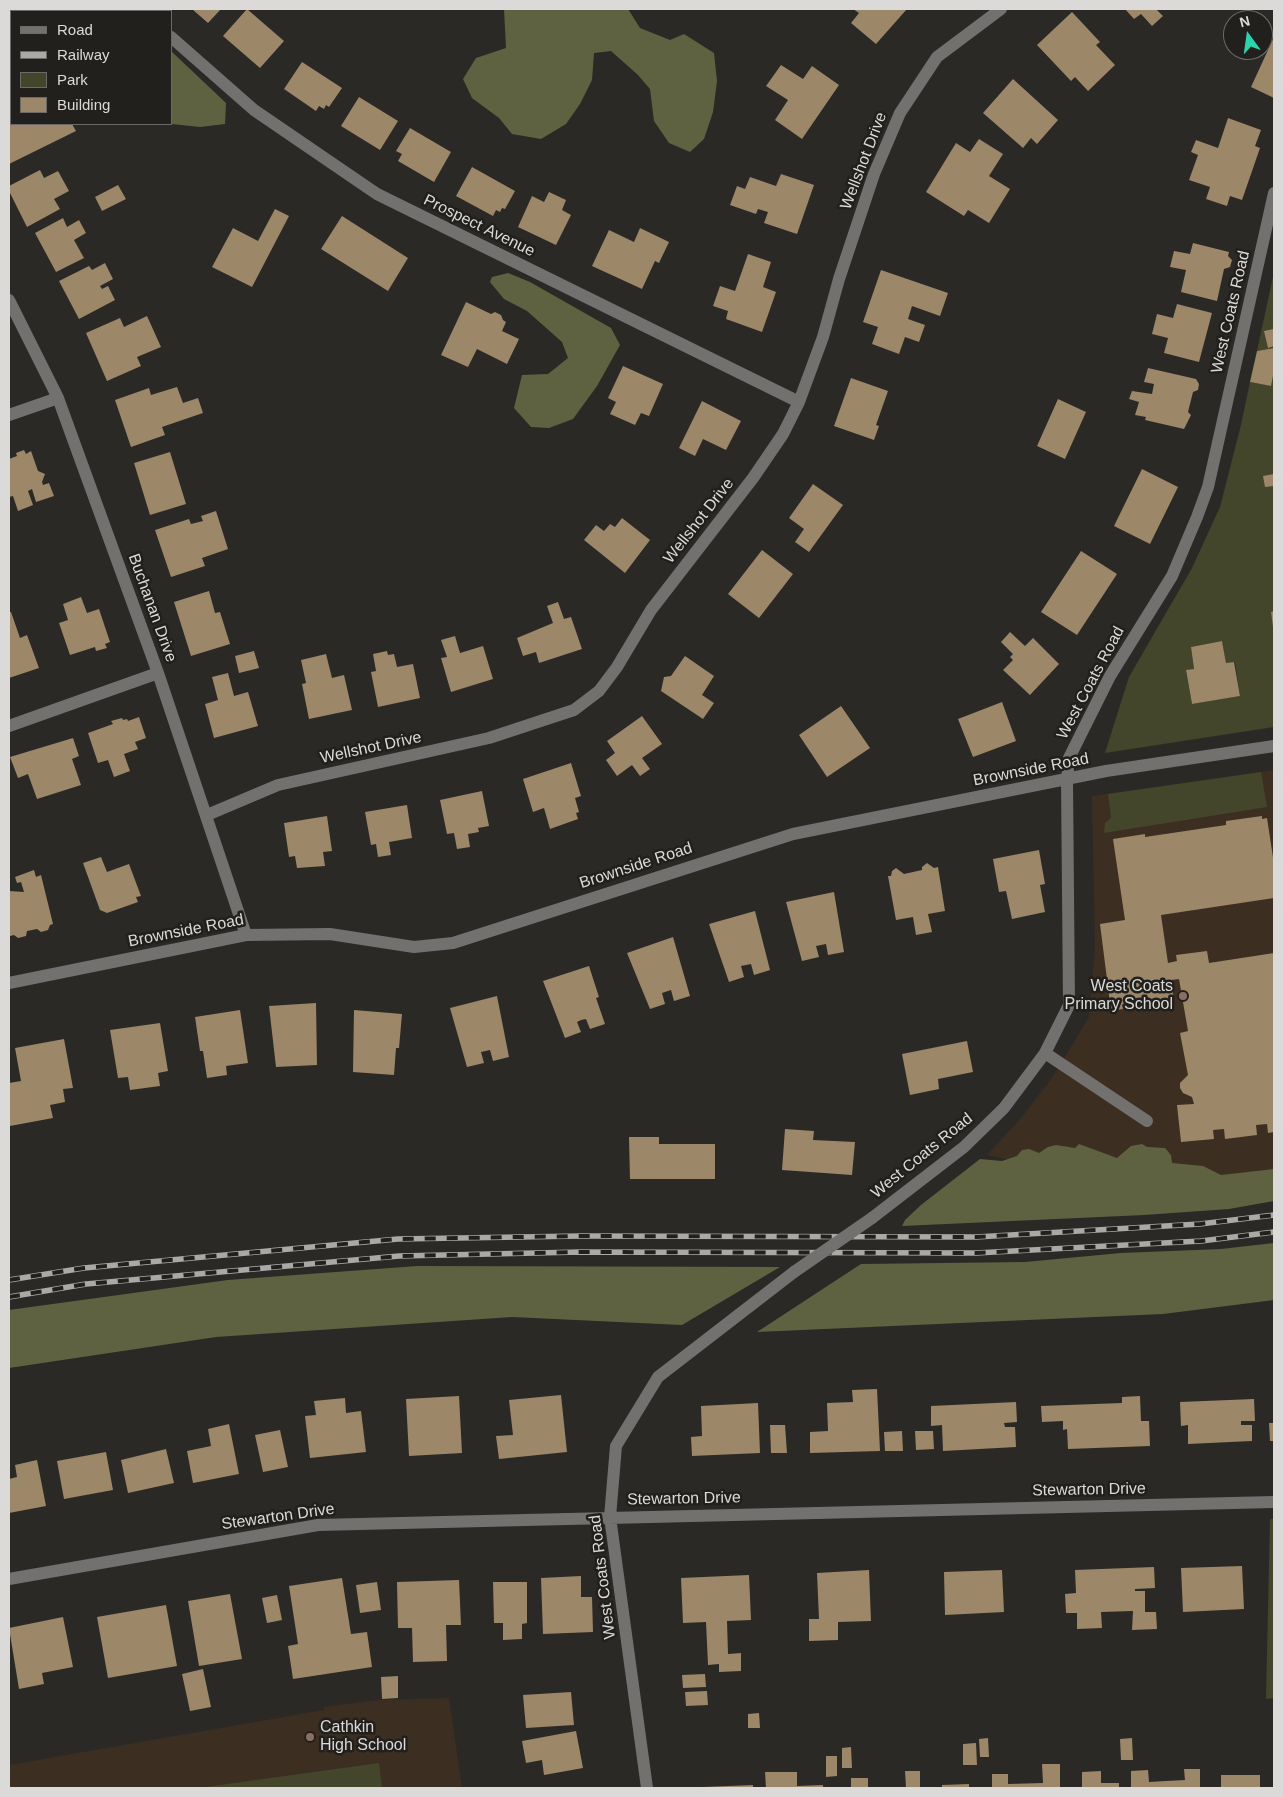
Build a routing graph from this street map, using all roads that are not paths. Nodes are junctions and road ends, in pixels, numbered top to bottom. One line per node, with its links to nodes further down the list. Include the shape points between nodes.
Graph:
1 (1001, 9): 6 (street, Wellshot Drive, via 936,57 900,113 874,174 823,337)
2 (172, 38): 6 (street, Prospect Avenue, via 254,110 377,194)
3 (1274, 193): 11 (street, West Coats Road, via 1208,487 1172,576 1091,712 1069,758)
4 (9, 300): 5 (street, Buchanan Drive)
5 (58, 398): 7 (street); 8 (street, Buchanan Drive)
6 (798, 402): 12 (street, Wellshot Drive, via 783,434 753,478 651,610 617,667 599,691 574,710 489,738 278,785)
7 (9, 415)
8 (158, 673): 9 (street); 12 (street, Buchanan Drive)
9 (9, 726)
10 (1274, 746): 11 (street, Brownside Road, via 1106,771)
11 (1067, 780): 13 (street, Brownside Road, via 793,834 453,943 414,947 330,934); 15 (street, West Coats Road, via 1069,1005)
12 (207, 814): 13 (street, Buchanan Drive)
13 (246, 935): 14 (street, Brownside Road)
14 (9, 983)
15 (1045, 1053): 16 (street); 18 (street, West Coats Road, bridge, via 1004,1108 964,1147 658,1377 616,1446)
16 (1146, 1121)
17 (1274, 1502): 18 (street, Stewarton Drive)
18 (610, 1517): 19 (street, Stewarton Drive, via 318,1525); 20 (street, West Coats Road)
19 (9, 1579)
20 (647, 1788)

